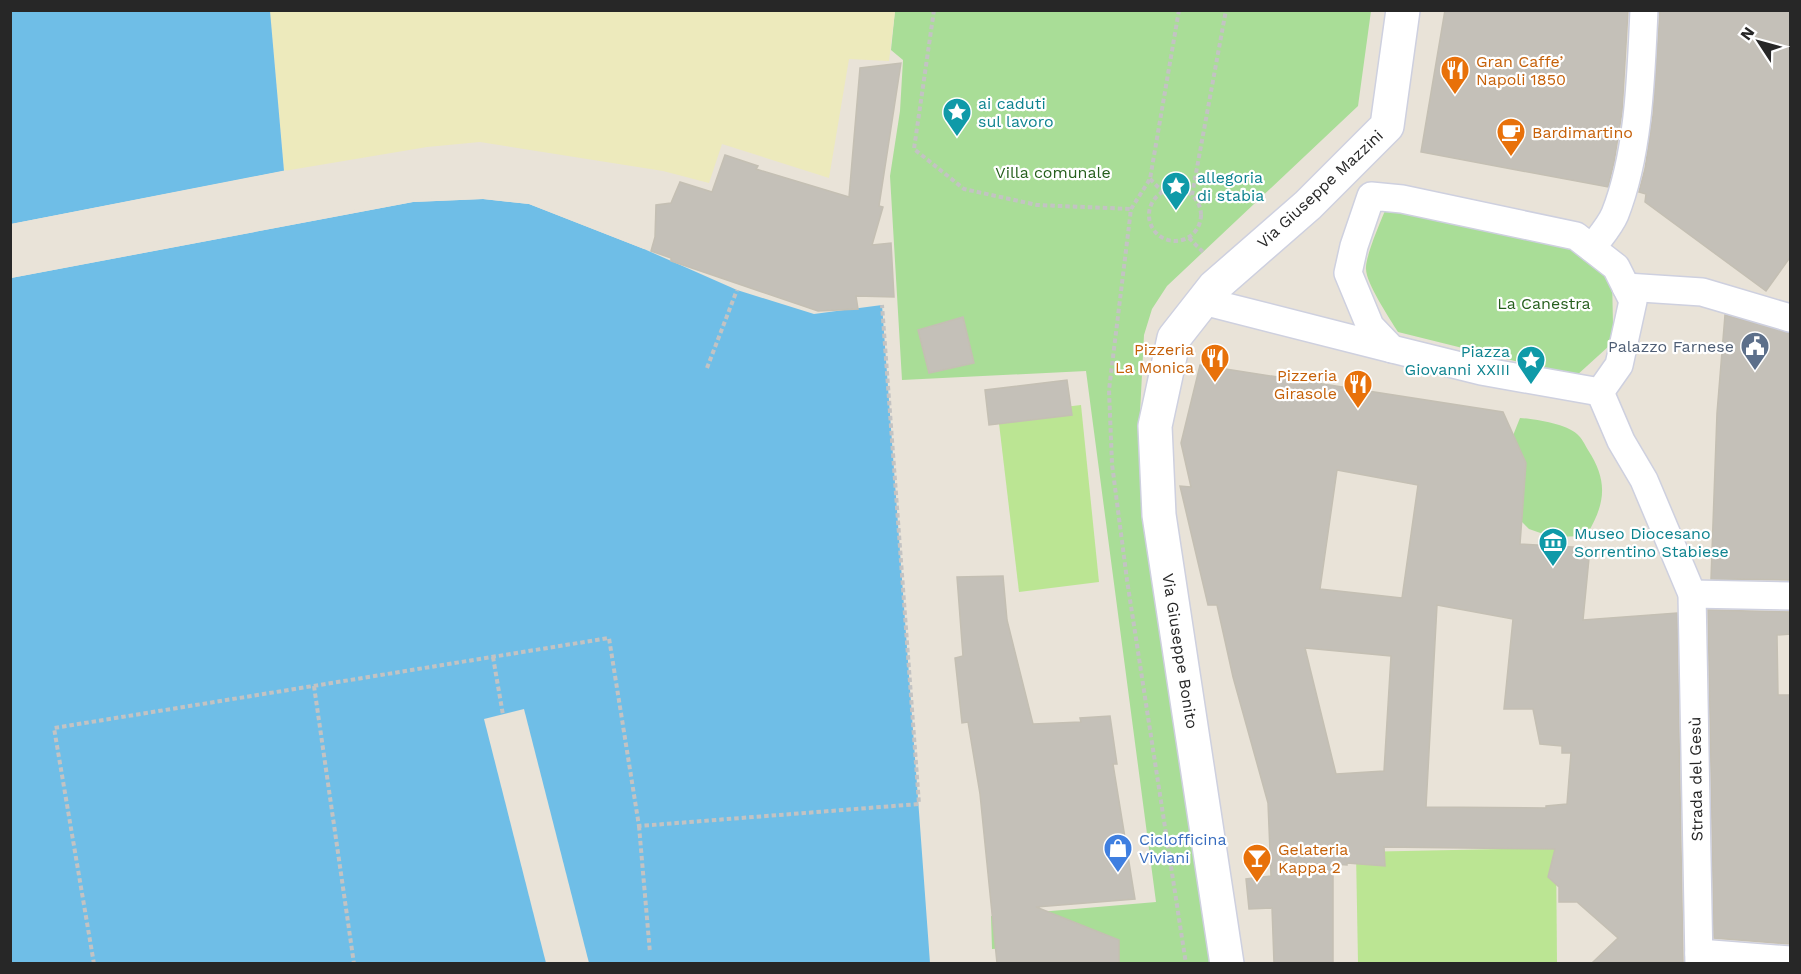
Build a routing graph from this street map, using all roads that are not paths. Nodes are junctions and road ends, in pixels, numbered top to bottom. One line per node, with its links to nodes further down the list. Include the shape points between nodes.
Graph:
1 (1403, 10): 3 (street, Via Giuseppe Mazzini, via 1387,126)
2 (1644, 10): 5 (street, via 1642,66 1630,165 1614,216)
3 (1346, 167): 4 (street); 7 (street, Via Giuseppe Mazzini)
4 (1371, 196): 5 (street, via 1576,236); 10 (street, via 1348,273 1370,326)
5 (1592, 248): 6 (street, via 1616,267)
6 (1626, 287): 8 (street, via 1702,292); 11 (street, via 1633,301 1619,365)
7 (1203, 301): 9 (street, Via Giuseppe Mazzini); 10 (street)
8 (1791, 318)
9 (1174, 338): 16 (street, Via Giuseppe Bonito, via 1155,426 1159,515)
10 (1392, 349): 11 (street, via 1481,371)
11 (1600, 392): 12 (street, via 1621,441 1644,480)
12 (1692, 594): 13 (street); 14 (street, Strada del Gesù)
13 (1791, 596)
14 (1699, 958): 15 (street)
15 (1791, 960)
16 (1227, 963)

